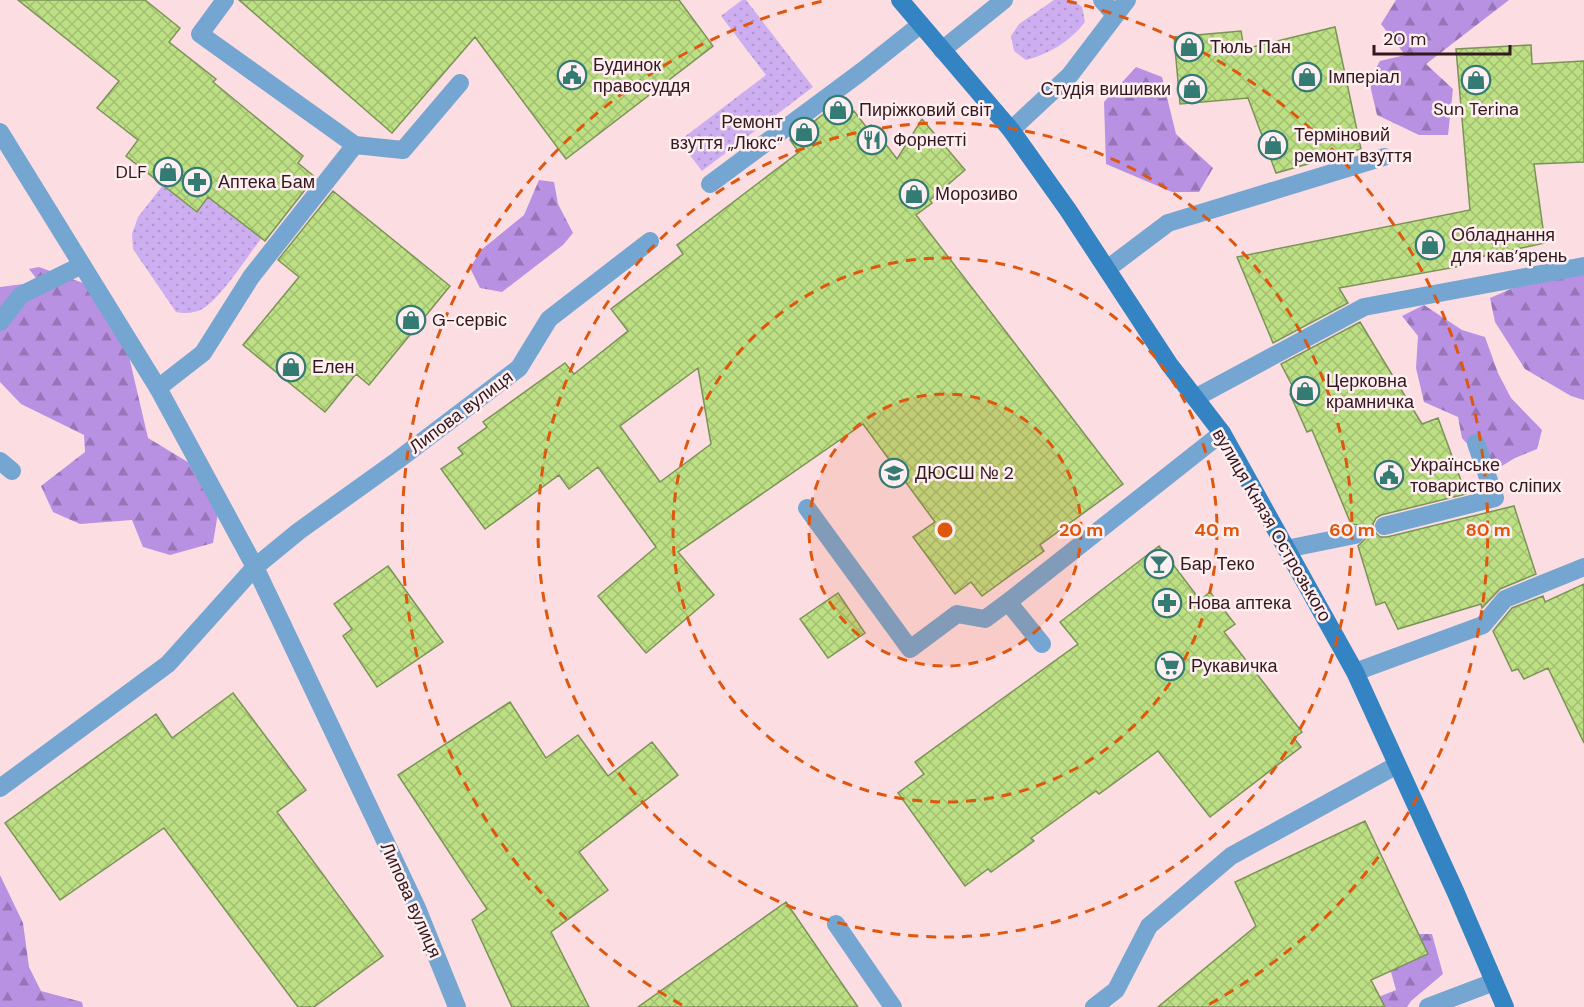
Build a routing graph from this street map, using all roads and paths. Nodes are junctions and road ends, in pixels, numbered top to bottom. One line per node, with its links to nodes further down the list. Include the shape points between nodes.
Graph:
1 (225, 0): 12 (street, via 200,34)
2 (900, 0): 7 (main road, вулиця Князя Острозького)
3 (1004, 0): 8 (street)
4 (1102, 0): 6 (street)
5 (1127, 0): 6 (street)
6 (1115, 15): 10 (street, via 1070,75)
7 (920, 25): 8 (main road, вулиця Князя Острозького); 14 (street)
8 (942, 50): 10 (main road, вулиця Князя Острозького)
9 (460, 83): 12 (street, via 403,150)
10 (1011, 130): 18 (main road, вулиця Князя Острозького)
11 (0, 132): 16 (street, Липова вулиця)
12 (355, 145): 20 (street, via 251,277 202,353)
13 (1384, 157): 18 (street, via 1168,223)
14 (710, 184)
15 (650, 241): 28 (street, Липова вулиця, via 549,319 519,368)
16 (82, 265): 19 (street, via 21,295); 20 (street, Липова вулиця)
17 (1584, 266): 21 (street, via 1364,307)
18 (1107, 269): 21 (main road, вулиця Князя Острозького)
19 (0, 322)
20 (158, 388): 28 (street, Липова вулиця)
21 (1195, 398): 22 (main road, вулиця Князя Острозького)
22 (1222, 433): 27 (main road, вулиця Князя Острозького); 30 (street)
23 (1476, 443): 25 (street, via 1495,498)
24 (807, 508): 30 (street, via 910,649 957,614 985,619)
25 (1384, 526)
26 (1355, 535): 27 (street)
27 (1286, 549): 32 (main road, вулиця Князя Острозького)
28 (255, 567): 34 (street, Липова вулиця, via 168,664); 37 (street, Липова вулиця, via 417,908)
29 (1584, 567): 32 (street, via 1505,599 1483,625)
30 (1008, 602): 31 (street)
31 (1042, 644)
32 (1355, 672): 33 (main road, вулиця Князя Острозького)
33 (1397, 765): 36 (main road, вулиця Князя Острозького); 39 (street, via 1231,856 1149,926 1116,990)
34 (0, 788)
35 (836, 924): 38 (street)
36 (1494, 982): 40 (street); 41 (main road, вулиця Князя Острозького)
37 (457, 1007)
38 (893, 1007)
39 (1095, 1007)
40 (1428, 1007)
41 (1505, 1007)

